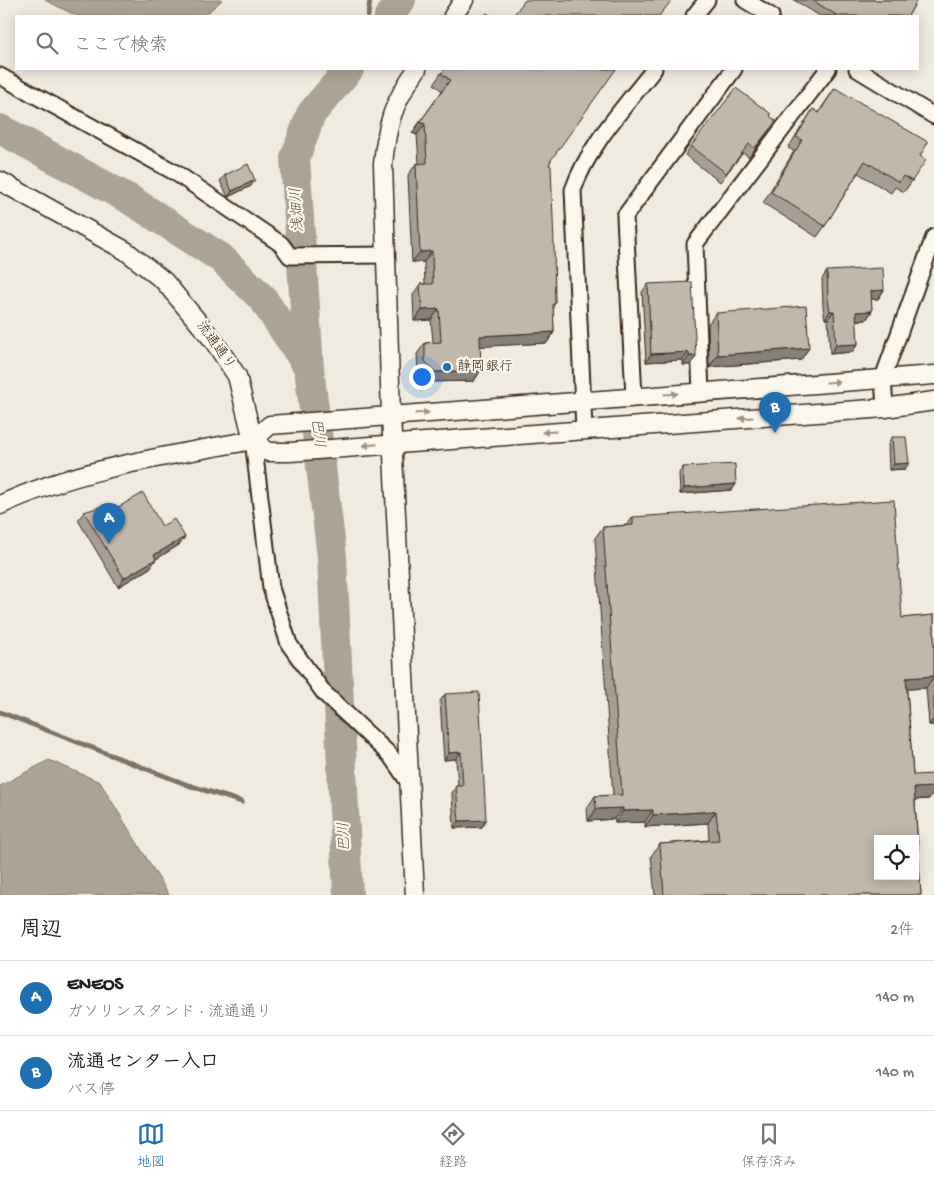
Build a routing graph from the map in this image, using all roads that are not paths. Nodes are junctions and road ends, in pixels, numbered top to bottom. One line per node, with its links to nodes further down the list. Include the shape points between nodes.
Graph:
1 (464, 0): 4 (street)
2 (707, 0): 5 (street)
3 (745, 0): 6 (street)
4 (454, 15)
5 (695, 15)
6 (769, 15)
7 (416, 70): 16 (street, via 401,92 386,129)
8 (653, 70): 21 (street, via 594,148 580,169 573,190)
9 (733, 70): 20 (street, via 625,216)
10 (827, 70): 19 (street, via 695,244)
11 (859, 70): 13 (street)
12 (0, 76): 16 (street, via 176,173 281,244 290,256)
13 (934, 116)
14 (0, 182): 26 (street, 流通通り, via 126,251 164,281 213,340 237,376)
15 (934, 237): 18 (street)
16 (384, 255): 24 (street)
17 (934, 375): 18 (street)
18 (884, 378): 19 (street, one-way to 18); 23 (street)
19 (702, 392): 20 (street, one-way to 19)
20 (634, 397): 21 (street)
21 (582, 400): 24 (street, one-way to 21); 25 (street)
22 (934, 400): 23 (street)
23 (885, 408): 25 (street, one-way to 25)
24 (391, 415): 26 (street, via 270,425); 27 (street)
25 (584, 429): 27 (street, one-way to 27)
26 (253, 440): 27 (street, one-way to 26, via 268,452); 28 (street, via 129,464 35,489); 29 (street, via 271,588 289,644 324,693 390,755)
27 (392, 443): 29 (street)
28 (0, 506)
29 (410, 784): 30 (street)
30 (415, 895)

